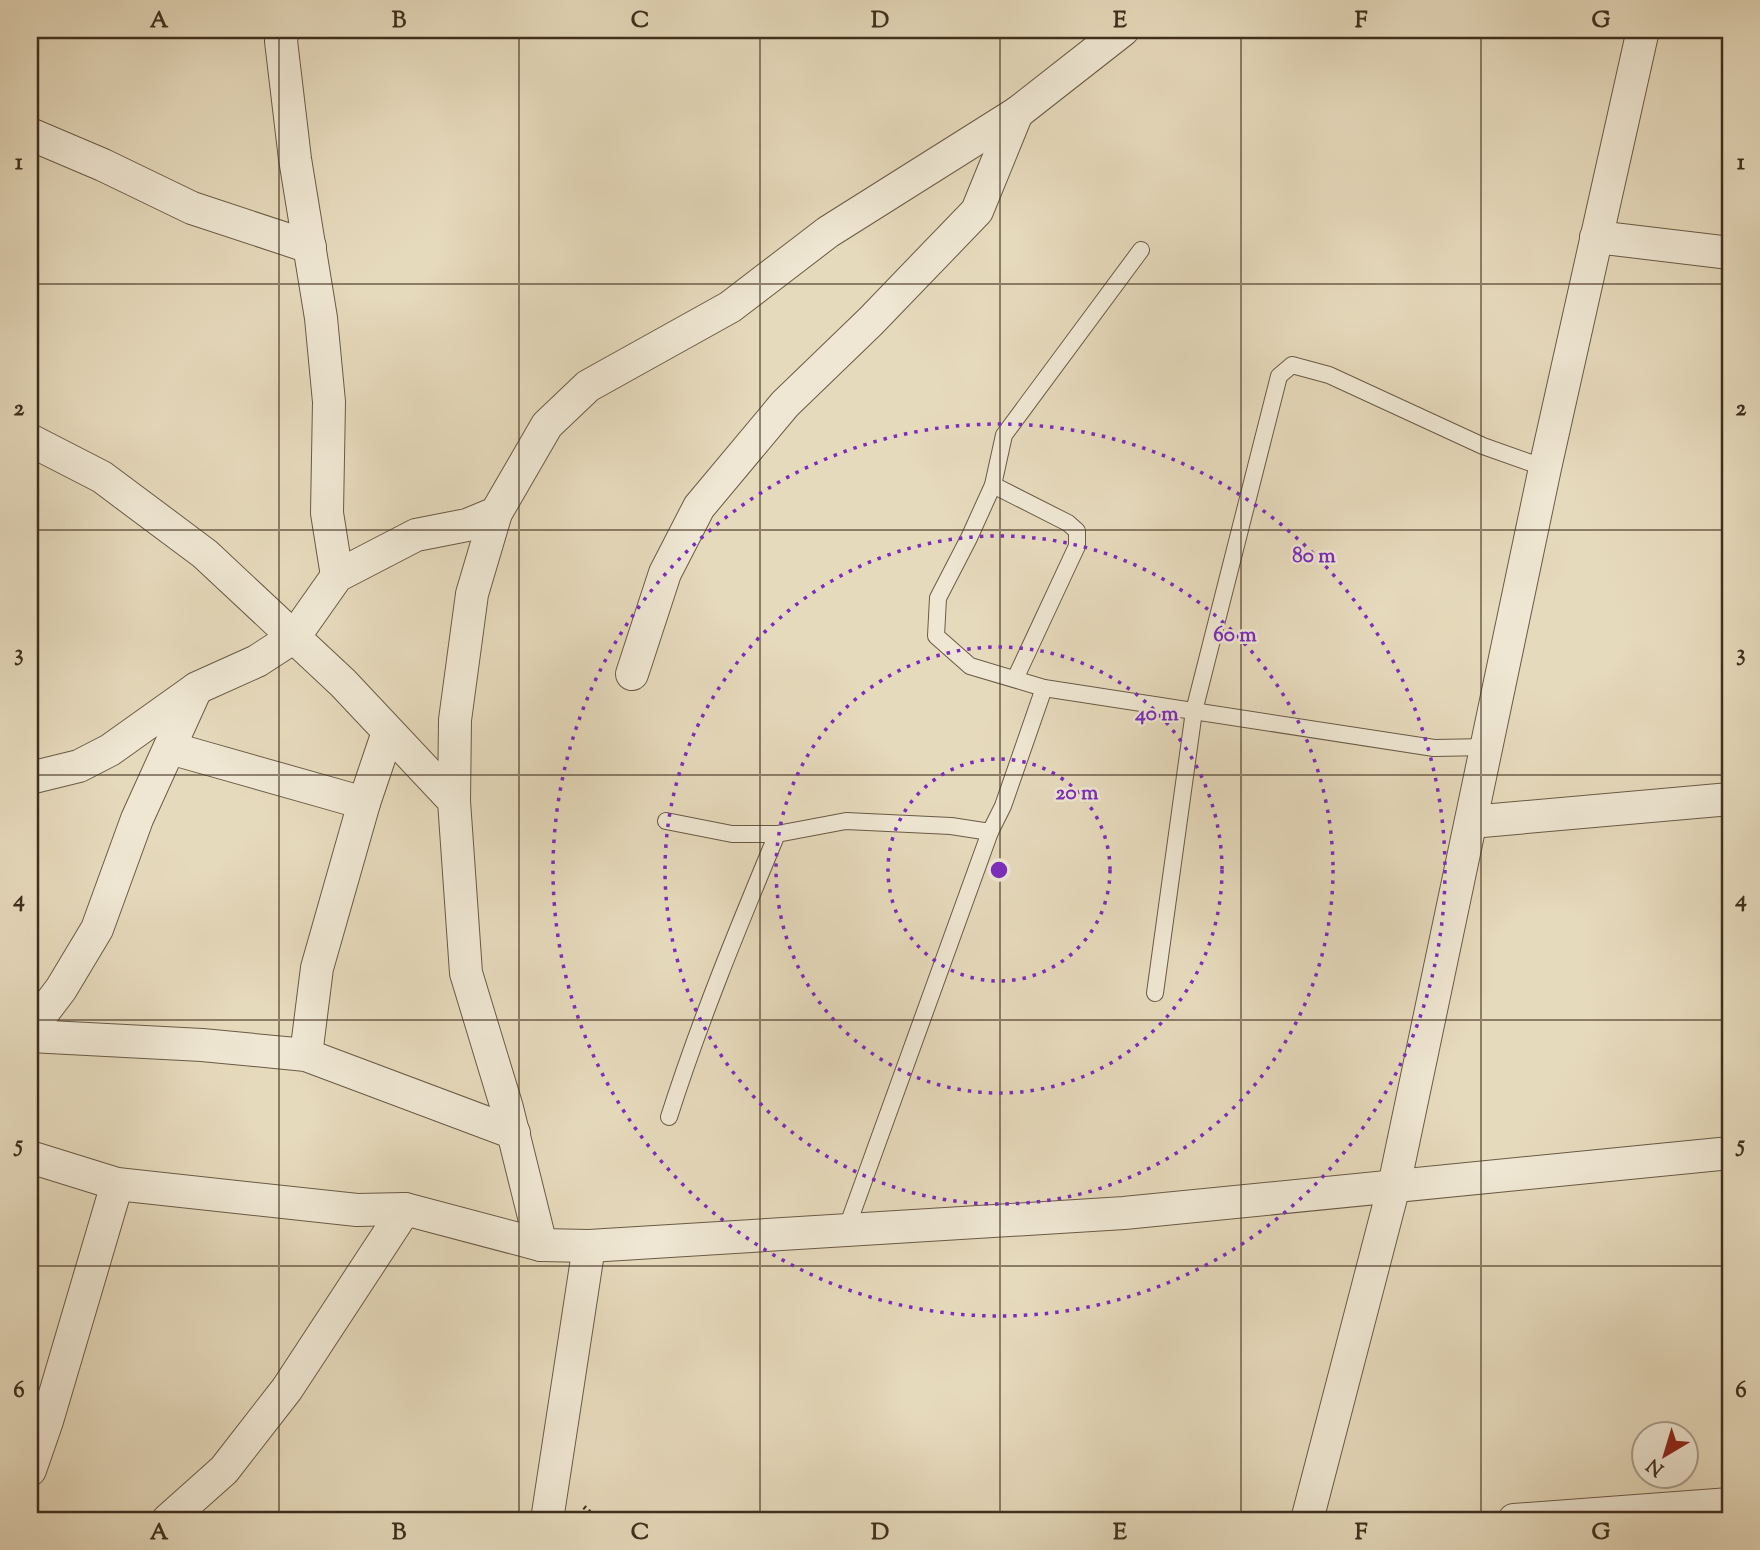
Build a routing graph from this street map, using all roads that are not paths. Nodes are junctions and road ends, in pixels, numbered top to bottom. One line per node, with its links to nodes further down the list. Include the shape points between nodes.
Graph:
1 (282, 30): 7 (street, via 295,159)
2 (1123, 30): 4 (street)
3 (1643, 30): 6 (street)
4 (1017, 113): 13 (street, via 828,232 730,307 588,386 547,425); 16 (street, via 977,211 785,404 699,507 665,573)
5 (30, 134): 7 (street, via 192,208)
6 (1597, 237): 9 (street); 11 (street)
7 (310, 247): 14 (street, via 329,402 327,513)
8 (1141, 250): 12 (lane, via 1004,435)
9 (1730, 253)
10 (30, 440): 15 (street, via 102,477 205,554)
11 (1545, 468): 20 (lane, via 1483,446 1329,374 1292,365 1279,376); 22 (street)
12 (993, 485): 17 (lane, via 938,598 936,636 970,666); 17 (lane, via 1077,531 1077,546)
13 (496, 513): 14 (street, via 467,525 416,535); 26 (street, via 472,594 455,720)
14 (337, 576): 15 (street)
15 (294, 637): 18 (street, via 257,661); 21 (street)
16 (632, 674)
17 (1015, 679): 19 (lane)
18 (197, 688): 23 (street); 24 (street, via 110,750 79,766)
19 (1044, 688): 20 (lane); 30 (lane)
20 (1194, 711): 22 (lane, via 1434,748); 32 (lane)
21 (388, 732): 26 (street); 27 (street)
22 (1488, 747): 29 (street)
23 (170, 748): 27 (street); 33 (street, via 137,819 97,929)
24 (30, 778)
25 (1730, 799): 29 (street)
26 (454, 801): 37 (street, via 466,973)
27 (364, 803): 35 (street, via 317,968)
28 (666, 821): 31 (lane, via 732,834)
29 (1471, 822): 41 (street)
30 (990, 832): 31 (lane, via 846,821); 43 (lane)
31 (777, 834): 36 (lane, via 693,1042)
32 (1155, 993)
33 (30, 1030)
34 (30, 1036): 35 (street)
35 (306, 1055): 37 (street)
36 (669, 1117)
37 (514, 1133): 44 (street)
38 (1730, 1153): 41 (street)
39 (30, 1157): 40 (street)
40 (117, 1184): 42 (street, via 357,1210); 46 (street)
41 (1394, 1186): 43 (street, via 1124,1213); 50 (street)
42 (405, 1209): 44 (street); 48 (street, via 287,1389 224,1470)
43 (846, 1230): 45 (street)
44 (541, 1245): 45 (street)
45 (589, 1246): 49 (street)
46 (30, 1470)
47 (1730, 1504): 51 (street)
48 (168, 1520)
49 (547, 1520)
50 (1307, 1520)
51 (1514, 1520)

